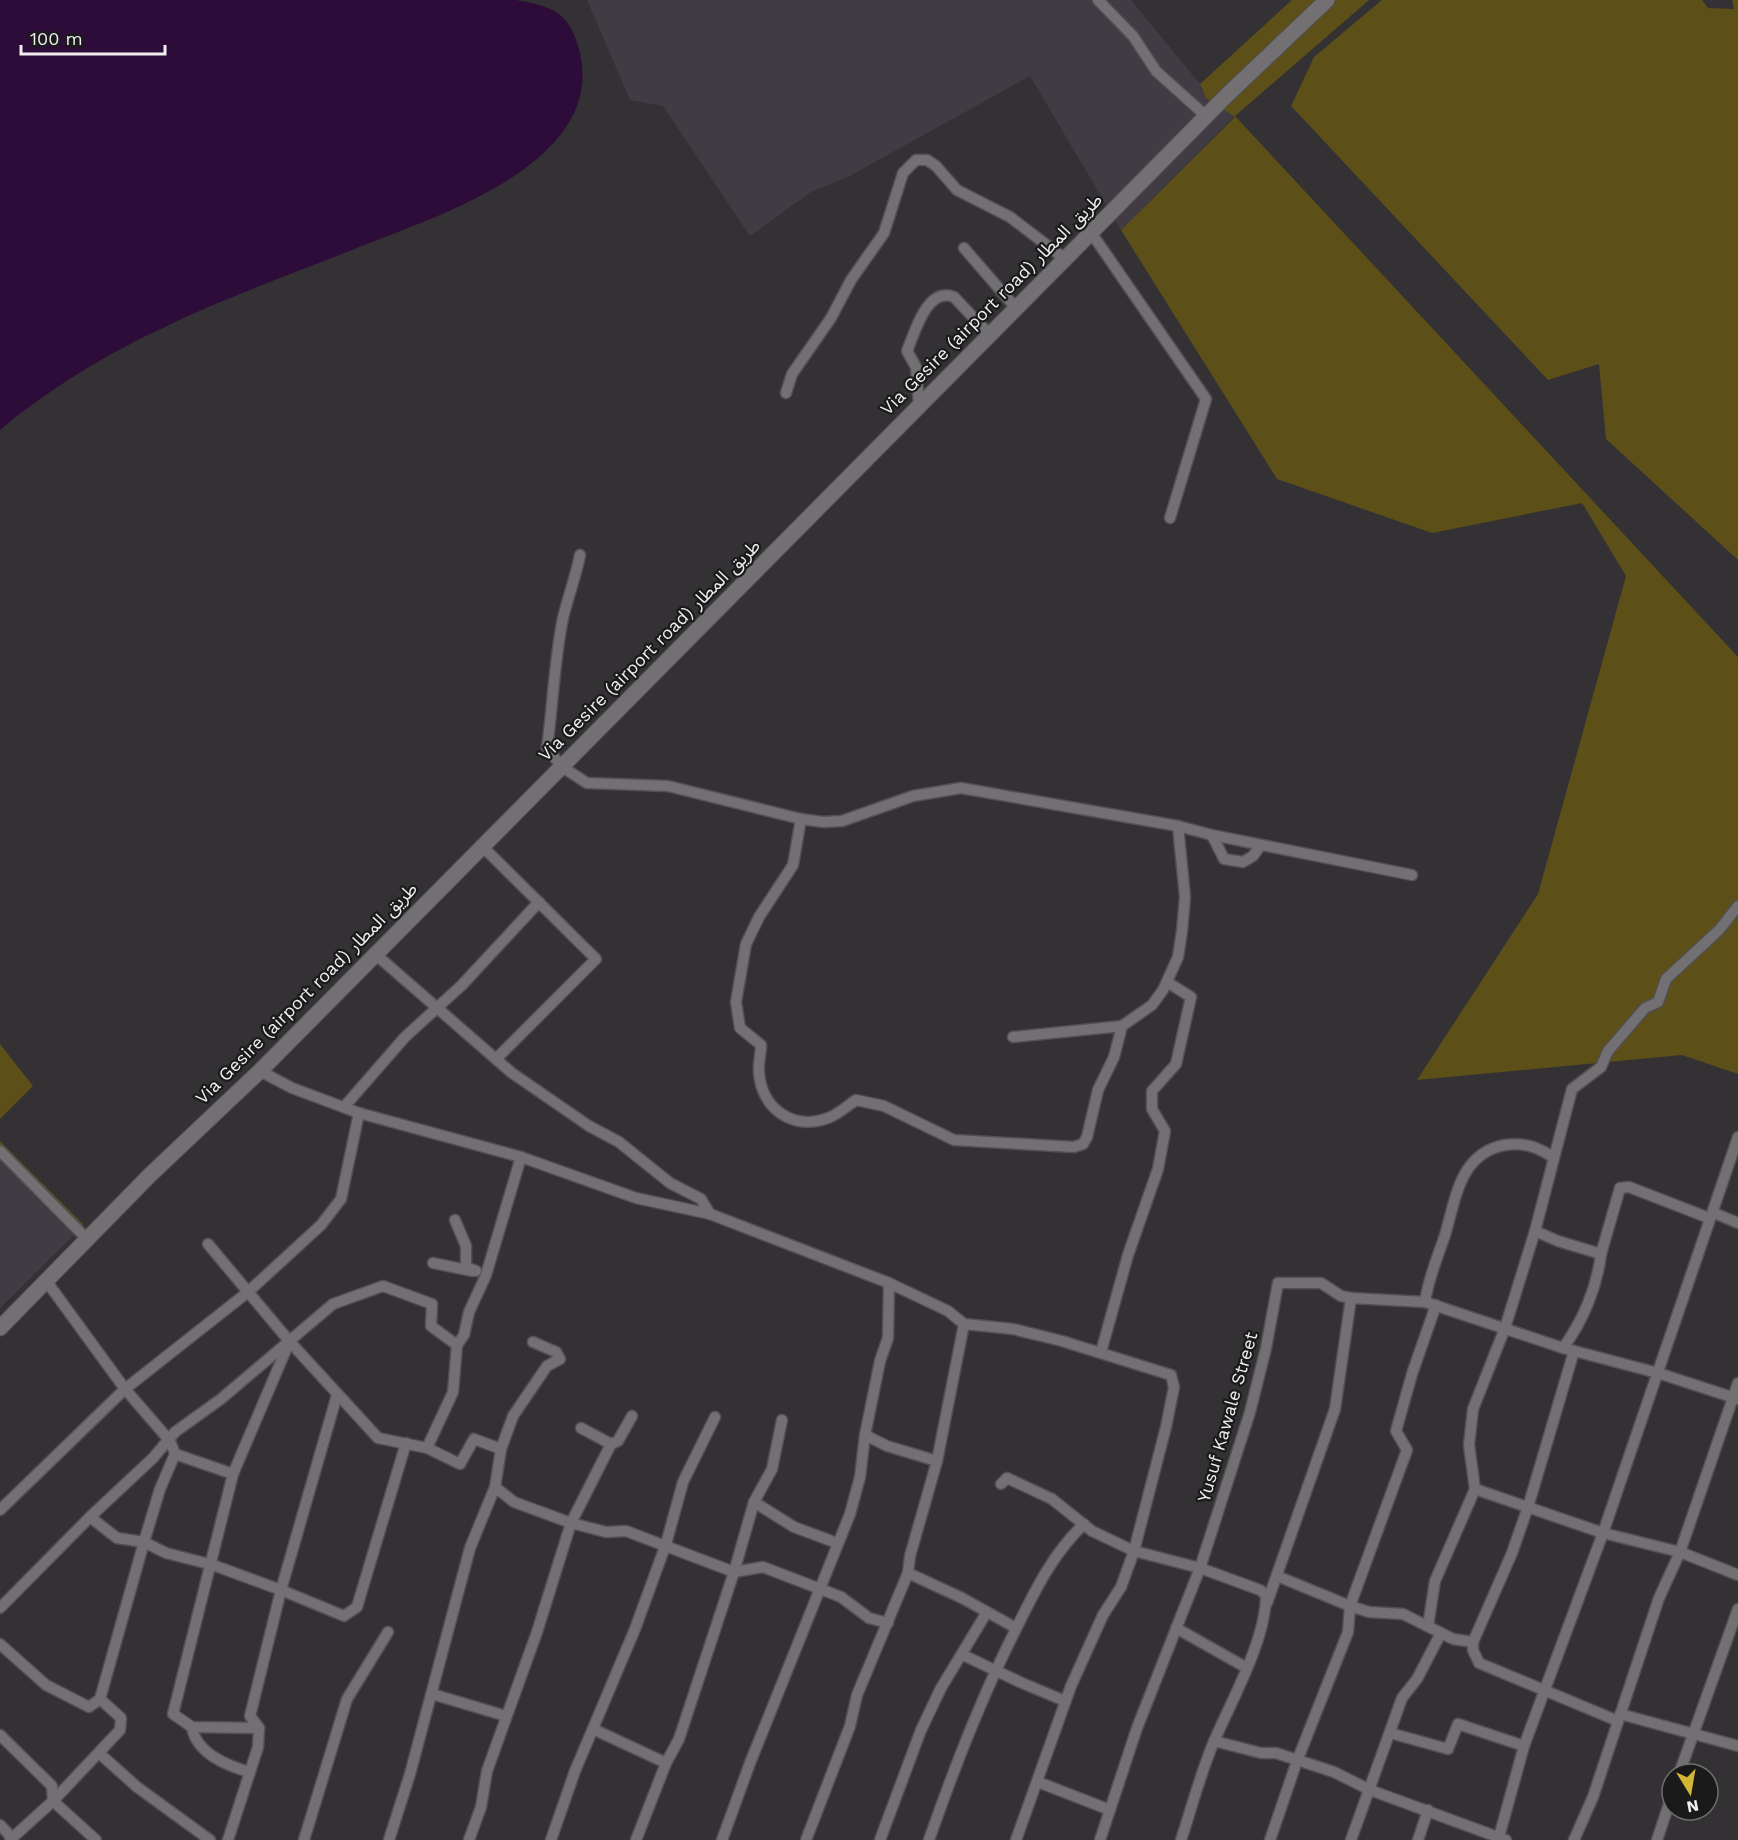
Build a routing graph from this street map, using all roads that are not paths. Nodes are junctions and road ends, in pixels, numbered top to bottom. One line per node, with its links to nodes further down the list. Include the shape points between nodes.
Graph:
1 (1098, 0): 3 (street, via 1146,51 1156,71)
2 (1327, 0): 3 (main road, Via Gesire (airport road) طريق المطار)
3 (1206, 116): 4 (main road, Via Gesire (airport road) طريق المطار)
4 (1090, 231): 6 (main road, Via Gesire (airport road) طريق المطار); 11 (street, via 1206,399)
5 (964, 248): 7 (street)
6 (1065, 259): 7 (main road, Via Gesire (airport road) طريق المطار); 9 (street, via 999,210 971,200 957,190 927,160 916,160 903,173 884,233 792,374)
7 (1015, 307): 8 (main road, Via Gesire (airport road) طريق المطار)
8 (990, 335): 10 (main road, Via Gesire (airport road) طريق المطار); 10 (street, via 954,297 939,295 931,302 907,351 916,367)
9 (786, 393)
10 (919, 405): 13 (main road, Via Gesire (airport road) طريق المطار)
11 (1170, 518)
12 (580, 555): 13 (street, via 564,616 551,695 547,748)
13 (562, 767): 14 (street, via 587,783 668,786); 17 (main road, Via Gesire (airport road) طريق المطار)
14 (801, 819): 15 (street, via 842,821 913,796 961,788); 25 (street, via 792,865 746,944 736,1002 740,1028 761,1045 759,1072 766,1098 778,1114 807,1122 827,1118 856,1100 884,1106 954,1140 1074,1148 1087,1137 1098,1090 1114,1057)
15 (1179, 826): 16 (street); 23 (street, via 1185,897 1178,957)
16 (1212, 835): 18 (street); 18 (street, via 1224,859 1243,862)
17 (481, 845): 20 (street); 22 (main road, Via Gesire (airport road) طريق المطار)
18 (1261, 845): 19 (street)
19 (1412, 875)
20 (539, 902): 24 (street); 27 (street, via 596,959)
21 (1738, 906): 34 (street, via 1719,930 1666,980 1658,1002 1645,1008 1608,1052 1601,1067 1572,1089)
22 (374, 953): 24 (street); 28 (main road, Via Gesire (airport road) طريق المطار)
23 (1167, 982): 25 (street, via 1152,1005); 58 (street, via 1191,997 1176,1064 1152,1092 1152,1109 1165,1131 1158,1169 1128,1255)
24 (437, 1008): 27 (street); 29 (street, via 405,1037)
25 (1122, 1026): 26 (street)
26 (1012, 1037)
27 (496, 1059): 35 (street, via 579,1119 619,1142 670,1183 701,1199)
28 (260, 1071): 29 (street, via 292,1088); 40 (main road, Via Gesire (airport road) طريق المطار)
29 (344, 1107): 30 (street)
30 (359, 1113): 33 (street); 47 (street, via 341,1199 321,1225)
31 (1738, 1137): 36 (street)
32 (0, 1151): 40 (street)
33 (521, 1157): 35 (street, via 636,1198); 44 (street)
34 (1553, 1157): 39 (street); 49 (street, via 1540,1148 1510,1144 1479,1155 1466,1170 1454,1197)
35 (710, 1214): 46 (street)
36 (1712, 1216): 38 (street); 42 (street, via 1629,1187 1620,1188); 59 (street)
37 (455, 1220): 44 (street, via 466,1246 466,1267)
38 (1738, 1223)
39 (1535, 1232): 42 (street); 52 (street)
40 (87, 1239): 45 (main road, Via Gesire (airport road) طريق المطار)
41 (208, 1244): 47 (street)
42 (1600, 1254): 56 (street, via 1589,1302)
43 (433, 1263): 44 (street)
44 (481, 1273): 55 (street, via 464,1335)
45 (47, 1282): 51 (main road, Via Gesire (airport road) طريق المطار); 61 (street)
46 (890, 1284): 50 (street, via 948,1311); 68 (street, via 888,1338)
47 (248, 1292): 53 (street); 61 (street)
48 (1352, 1298): 49 (street, Yusuf Kawale Street); 93 (street, Yusuf Kawale Street, via 1341,1296 1321,1282 1278,1283 1250,1412); 97 (street, via 1335,1409)
49 (1430, 1303): 52 (street, Yusuf Kawale Street); 101 (street, via 1396,1431 1407,1450)
50 (964, 1324): 58 (street, via 1013,1329); 75 (street)
51 (0, 1328)
52 (1506, 1328): 56 (street, Yusuf Kawale Street); 79 (street, via 1473,1409 1469,1445)
53 (290, 1342): 55 (street, via 333,1304 383,1286 432,1304 431,1326); 62 (street); 69 (street, via 221,1400 175,1432); 76 (street)
54 (533, 1342): 73 (street, via 556,1352 560,1359 548,1366 513,1416)
55 (456, 1344): 72 (street, via 453,1392)
56 (1563, 1348): 57 (street, Yusuf Kawale Street)
57 (1574, 1351): 59 (street, Yusuf Kawale Street); 82 (street)
58 (1101, 1352): 90 (street, via 1171,1375 1174,1380)
59 (1658, 1373): 63 (street, Yusuf Kawale Street); 86 (street)
60 (1738, 1383): 63 (street)
61 (125, 1389): 69 (street); 81 (street)
62 (337, 1395): 70 (street, via 378,1438); 98 (street)
63 (1736, 1398): 91 (street)
64 (632, 1416): 71 (street, via 618,1442)
65 (715, 1417): 89 (street, via 683,1482)
66 (782, 1420): 80 (street, via 772,1469)
67 (581, 1428): 71 (street)
68 (865, 1435): 75 (street); 88 (street, via 860,1477)
69 (170, 1441): 74 (street); 83 (street)
70 (406, 1443): 72 (street); 98 (street, via 357,1607 344,1616)
71 (611, 1444): 84 (street)
72 (427, 1448): 73 (street, via 460,1464 474,1439)
73 (501, 1449): 78 (street)
74 (175, 1454): 76 (street); 87 (street)
75 (937, 1461): 95 (street)
76 (233, 1474): 92 (street)
77 (1001, 1484): 85 (street, via 1007,1478 1026,1486 1052,1499)
78 (495, 1487): 84 (street, via 514,1502); 117 (street, via 470,1548)
79 (1475, 1489): 82 (street); 106 (street, via 1436,1581)
80 (754, 1502): 88 (street, via 794,1527); 94 (street)
81 (2, 1506)
82 (1528, 1507): 86 (street); 111 (street)
83 (90, 1516): 87 (street, via 117,1538); 102 (street)
84 (571, 1523): 89 (street, via 606,1532 626,1531); 120 (street)
85 (1084, 1524): 90 (street); 107 (street, via 1042,1575)
86 (1603, 1533): 91 (street); 116 (street)
87 (144, 1542): 92 (street, via 166,1553); 118 (street)
88 (837, 1543): 99 (street)
89 (666, 1545): 94 (street); 124 (street)
90 (1134, 1551): 93 (street); 119 (street)
91 (1680, 1552): 96 (street); 121 (street, via 1659,1598)
92 (213, 1565): 98 (street); 122 (street, via 173,1714)
93 (1200, 1568): 100 (street, via 1260,1590 1266,1595); 108 (street, Yusuf Kawale Street)
94 (734, 1572): 99 (street, via 764,1567); 134 (street, via 679,1739)
95 (908, 1573): 104 (street); 105 (street)
96 (1738, 1575)
97 (1277, 1576): 100 (street); 101 (street)
98 (281, 1590): 123 (street, via 250,1716)
99 (819, 1590): 105 (street, via 841,1598 869,1618); 154 (street)
100 (1266, 1606): 114 (street)
101 (1350, 1606): 106 (street, via 1369,1612 1403,1614); 132 (street, via 1348,1632)
102 (0, 1608)
103 (1738, 1609): 125 (street)
104 (987, 1612): 107 (street); 113 (street)
105 (888, 1623): 155 (street, via 857,1695 850,1726)
106 (1428, 1626): 110 (street)
107 (1016, 1628): 115 (street)
108 (1176, 1628): 114 (street); 139 (street, Yusuf Kawale Street)
109 (388, 1632): 149 (street, via 347,1699)
110 (1441, 1632): 111 (street, via 1453,1639); 126 (street, via 1417,1679 1402,1698)
111 (1473, 1642): 116 (street, via 1479,1663 1513,1675)
112 (0, 1644): 118 (street, via 29,1672 66,1696 88,1707)
113 (963, 1655): 115 (street); 156 (street, via 941,1688 921,1730)
114 (1247, 1668): 128 (street)
115 (996, 1670): 119 (street); 157 (street)
116 (1543, 1692): 121 (street); 129 (street)
117 (432, 1694): 120 (street); 150 (street)
118 (100, 1699): 131 (street, via 121,1718 120,1730)
119 (1065, 1701): 136 (street)
120 (506, 1716): 151 (street)
121 (1619, 1718): 125 (street); 164 (street)
122 (192, 1727): 123 (street); 135 (street, via 194,1739 205,1751 234,1768)
123 (259, 1728): 135 (street, via 258,1748)
124 (593, 1729): 134 (street); 152 (street)
125 (1693, 1732): 130 (street); 133 (street)
126 (1390, 1733): 129 (street, via 1448,1749 1458,1724); 137 (street)
127 (0, 1735): 138 (street, via 52,1786)
128 (1214, 1742): 132 (street, via 1276,1753); 160 (street)
129 (1524, 1746): 144 (street)
130 (1738, 1746)
131 (99, 1753): 138 (street); 147 (street, via 137,1787)
132 (1297, 1761): 137 (street, via 1334,1772); 161 (street)
133 (1683, 1762)
134 (666, 1763): 153 (street)
135 (250, 1772): 148 (street)
136 (1038, 1782): 139 (street); 158 (street)
137 (1370, 1790): 140 (street); 162 (street)
138 (53, 1802): 145 (street); 146 (street)
139 (1110, 1810): 159 (street, Yusuf Kawale Street)
140 (1428, 1810): 143 (street); 163 (street)
141 (1663, 1822): 165 (street)
142 (0, 1825): 145 (street)
143 (1485, 1836): 144 (street)
144 (1502, 1838)
145 (11, 1839)
146 (96, 1840)
147 (210, 1840)
148 (228, 1840)
149 (304, 1840)
150 (389, 1840)
151 (469, 1840)
152 (551, 1840)
153 (636, 1840)
154 (722, 1840)
155 (806, 1840)
156 (880, 1840)
157 (929, 1840)
158 (1017, 1840)
159 (1100, 1840)
160 (1180, 1840)
161 (1270, 1840)
162 (1351, 1840)
163 (1418, 1840)
164 (1574, 1840)
165 (1657, 1840)

